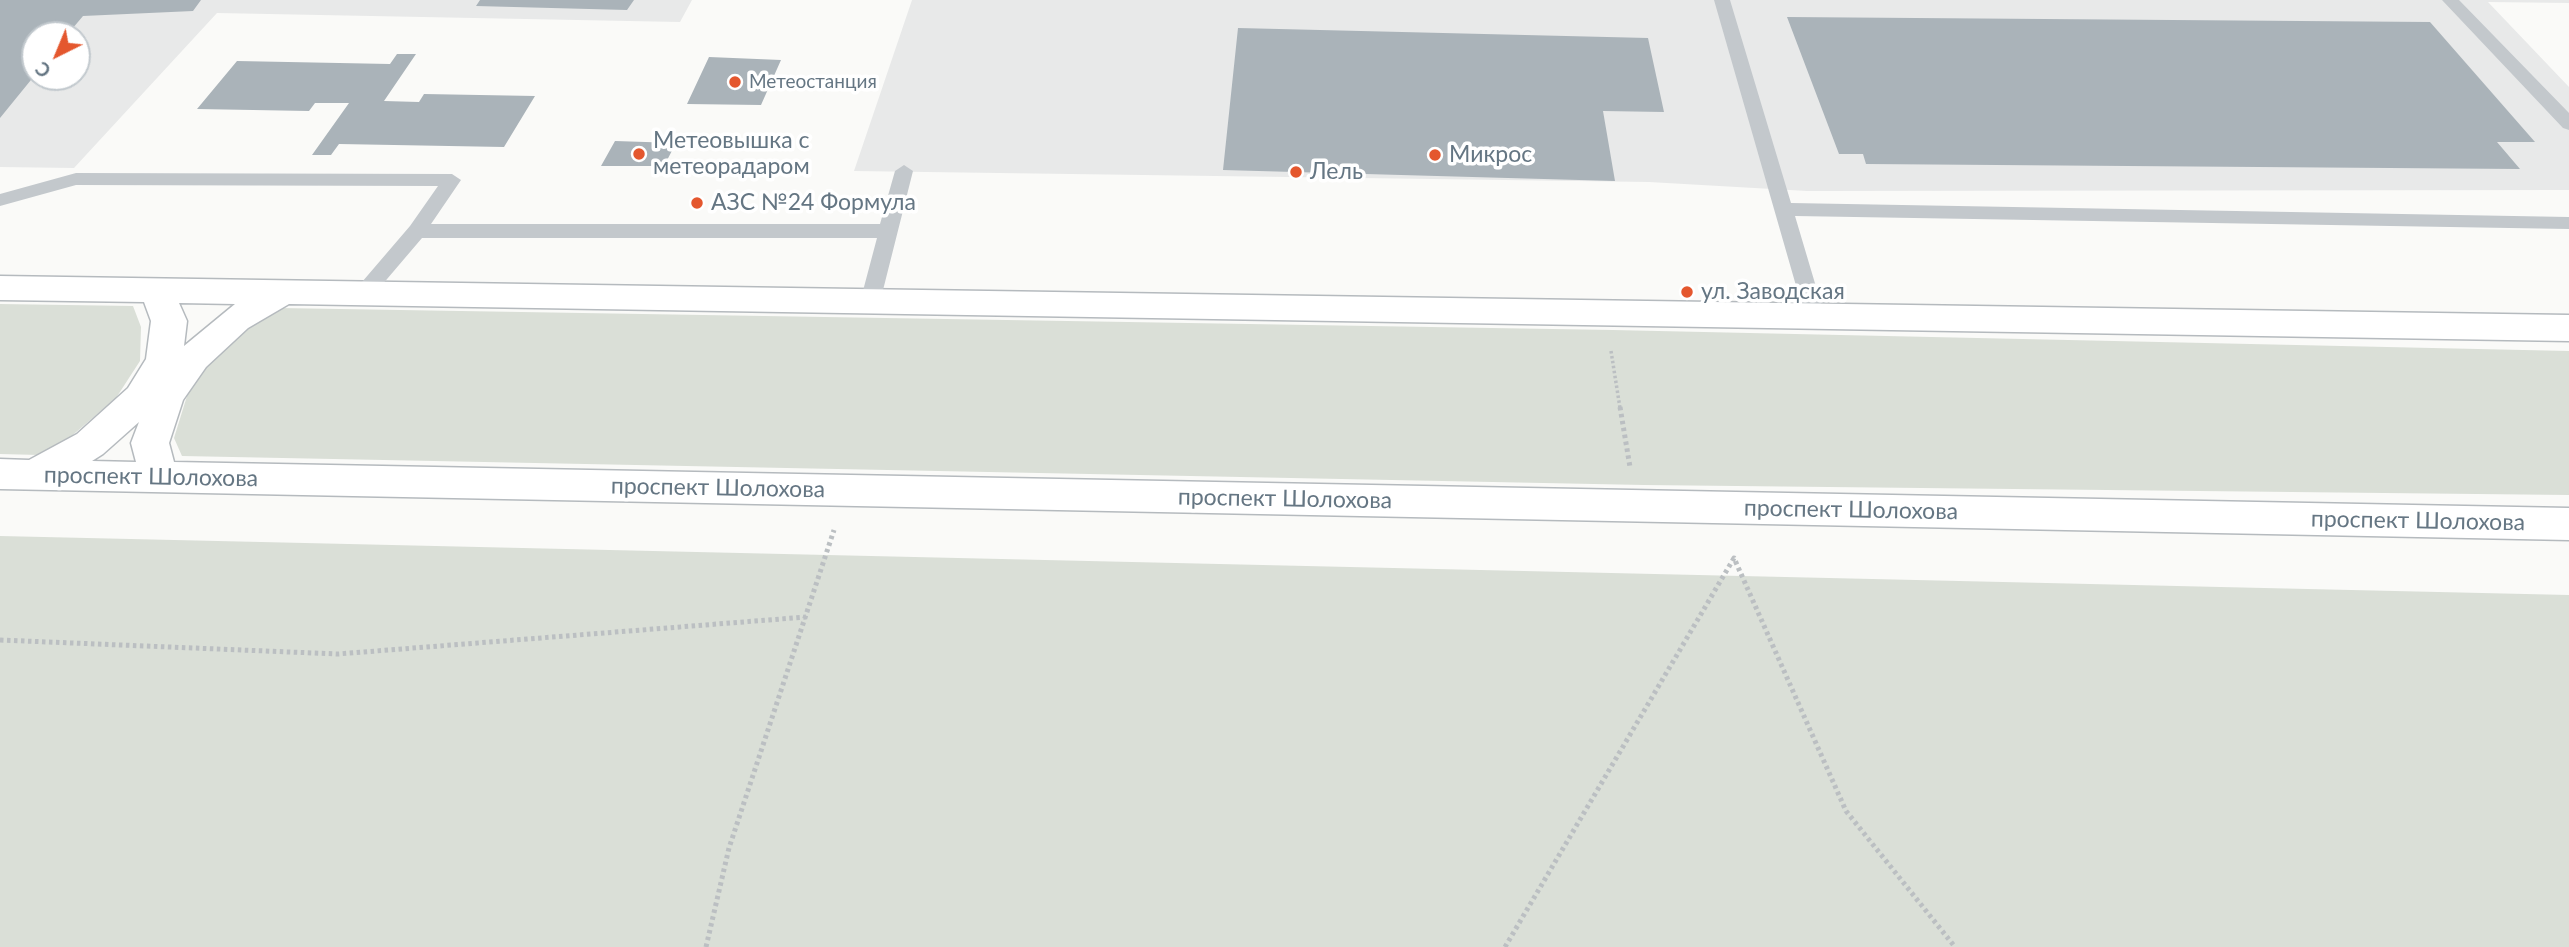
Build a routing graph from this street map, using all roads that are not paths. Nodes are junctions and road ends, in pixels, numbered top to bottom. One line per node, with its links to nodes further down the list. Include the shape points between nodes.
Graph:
1 (1722, 0): 6 (lane)
2 (2450, 0): 3 (lane)
3 (2569, 124)
4 (904, 171): 9 (lane)
5 (0, 200): 8 (lane, via 76,179 452,180)
6 (1783, 209): 7 (lane); 15 (lane)
7 (2569, 223)
8 (417, 231): 9 (lane); 13 (lane)
9 (888, 232): 14 (lane)
10 (0, 288): 11 (main road)
11 (157, 290): 12 (main road); 17 (main road, via 169,321 164,360 141,398 90,444)
12 (282, 293): 13 (main road); 18 (main road, via 236,319 192,358 166,397 150,443)
13 (363, 294): 14 (main road)
14 (870, 302): 15 (main road)
15 (1815, 317): 16 (main road)
16 (2569, 328)
17 (18, 474): 18 (main road, проспект Шолохова)
18 (159, 477): 19 (main road, проспект Шолохова)
19 (2569, 524)

